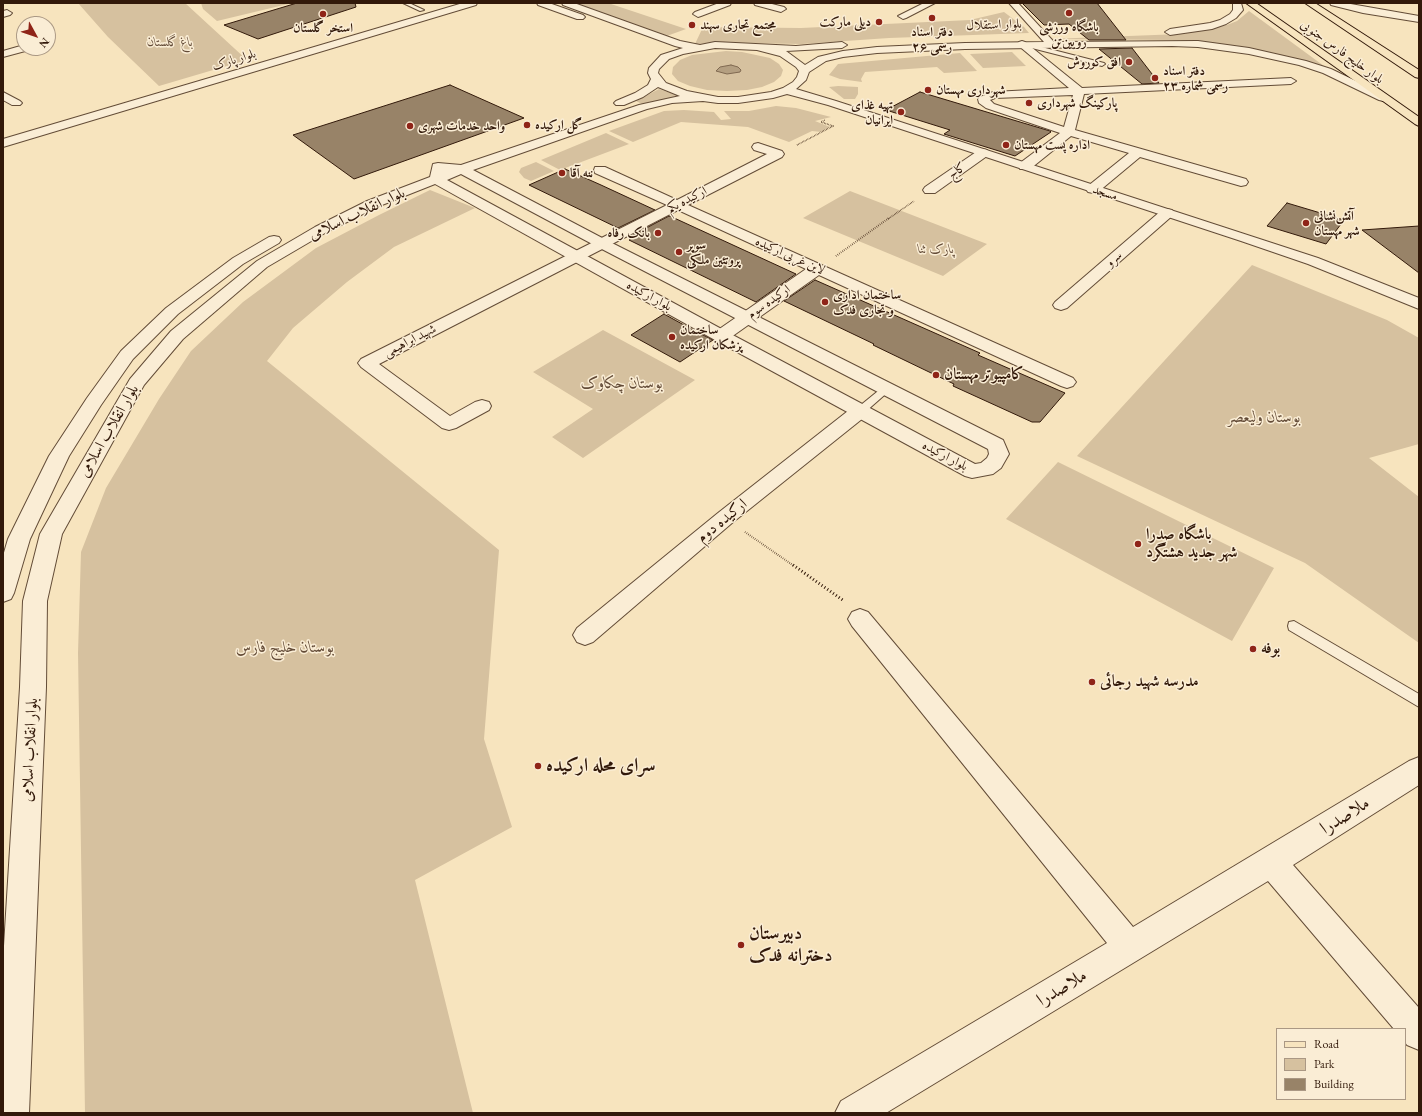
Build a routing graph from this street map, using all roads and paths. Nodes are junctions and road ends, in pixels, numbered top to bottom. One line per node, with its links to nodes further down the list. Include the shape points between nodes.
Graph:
1 (405, 3): 15 (lane)
2 (447, 3): 15 (street, بلوار پارک)
3 (473, 3): 42 (street, بلوار پارک)
4 (541, 3): 20 (street)
5 (566, 3): 23 (street, via 678,44)
6 (727, 3): 16 (street)
7 (758, 3): 14 (street)
8 (931, 3): 17 (street)
9 (1013, 3): 19 (street)
10 (1237, 3): 19 (street, بلوار استقلال, via 1238,10 1223,22 1189,30)
11 (1250, 3): 36 (main road, بلوار خلیج فارس جنوبی)
12 (1309, 3): 29 (main road, بلوار خلیج فارس جنوبی)
13 (1334, 3): 18 (street)
14 (781, 9)
15 (422, 10): 41 (street, بلوار پارک)
16 (698, 14)
17 (903, 16)
18 (1419, 19)
19 (1042, 36): 22 (street); 24 (street, بلوار استقلال, via 917,40 796,49)
20 (651, 44)
21 (1022, 44): 22 (street, بلوار استقلال); 27 (lane); 28 (street, بلوار استقلال, via 843,54 822,59); 33 (street)
22 (1051, 44): 36 (street, بلوار استقلال, via 1172,43 1235,48 1327,71)
23 (701, 46): 24 (street); 30 (street, via 662,54 654,68)
24 (757, 47): 28 (street, via 794,59)
25 (16, 50): 26 (street)
26 (3, 54)
27 (1102, 64)
28 (804, 71): 32 (street, via 797,84)
29 (1419, 75)
30 (656, 79): 35 (street, via 671,90); 50 (street, بلوار انقلاب اسلامی, via 652,87 628,100)
31 (1291, 81): 33 (street)
32 (787, 90): 35 (street, via 756,98); 38 (street, مسجد)
33 (1079, 91): 40 (street); 40 (street, via 993,95 984,99 990,106)
34 (3, 95): 37 (street)
35 (700, 98): 48 (street, بلوار انقلاب اسلامی, via 672,100 643,107)
36 (1383, 98): 39 (main road, بلوار خلیج فارس جنوبی)
37 (16, 103)
38 (847, 108): 45 (street, مسجد); 46 (path, via 821,122 834,126)
39 (1419, 122)
40 (1069, 132): 44 (street); 47 (street)
41 (3, 133)
42 (3, 143)
43 (758, 147): 46 (street)
44 (1138, 152): 51 (street); 52 (street)
45 (983, 153): 47 (street, مسجد); 53 (street, کاج)
46 (778, 154): 54 (street, ارکیده یکم)
47 (1024, 166): 52 (street, مسجد)
48 (462, 169): 50 (street, بلوار انقلاب اسلامی); 56 (street, بلوار ارکیده)
49 (600, 170): 54 (street, لاین غربی ارکیده)
50 (437, 173): 57 (street, بلوار ارکیده); 68 (street, بلوار انقلاب اسلامی, via 320,230 262,264 177,335 136,382); 69 (street, بلوار انقلاب اسلامی, via 299,226 238,262 172,311 127,355 92,402)
51 (1241, 182)
52 (1093, 189): 55 (street, مسجد)
53 (930, 190): 58 (path)
54 (676, 205): 56 (street, ارکیده یکم); 58 (street, لاین غربی ارکیده)
55 (1167, 213): 59 (street, مسجد, via 1313,261); 60 (street, سرو)
56 (601, 244): 57 (street, ارکیده یکم); 61 (street, بلوار ارکیده)
57 (576, 256): 62 (street, بلوار ارکیده); 65 (street, شهید ابراهیمی, via 367,363 449,424)
58 (817, 269): 61 (street, ارکیده سوم); 63 (street, لاین غربی ارکیده)
59 (1419, 304)
60 (1061, 305)
61 (746, 318): 62 (street, ارکیده سوم); 64 (street, بلوار ارکیده)
62 (721, 336): 66 (street, بلوار ارکیده)
63 (1067, 382)
64 (886, 389): 66 (lane); 66 (street, بلوار ارکیده, via 996,445 999,454 994,463 986,469 972,471)
65 (482, 406)
66 (860, 411): 67 (street, ارکیده دوم)
67 (725, 518): 71 (path, via 840,598); 73 (street, ارکیده دوم)
68 (51, 534): 69 (street); 79 (street, بلوار انقلاب اسلامی, via 35,601 33,687)
69 (8, 539): 70 (street, بلوار انقلاب اسلامی)
70 (3, 593)
71 (860, 619): 77 (street)
72 (1294, 626): 74 (lane)
73 (585, 635)
74 (1419, 701)
75 (1419, 770): 76 (street, ملاصدرا)
76 (1271, 862): 77 (street, ملاصدرا); 78 (street)
77 (1130, 947): 80 (street, ملاصدرا)
78 (1419, 1033)
79 (11, 1113)
80 (853, 1113)

